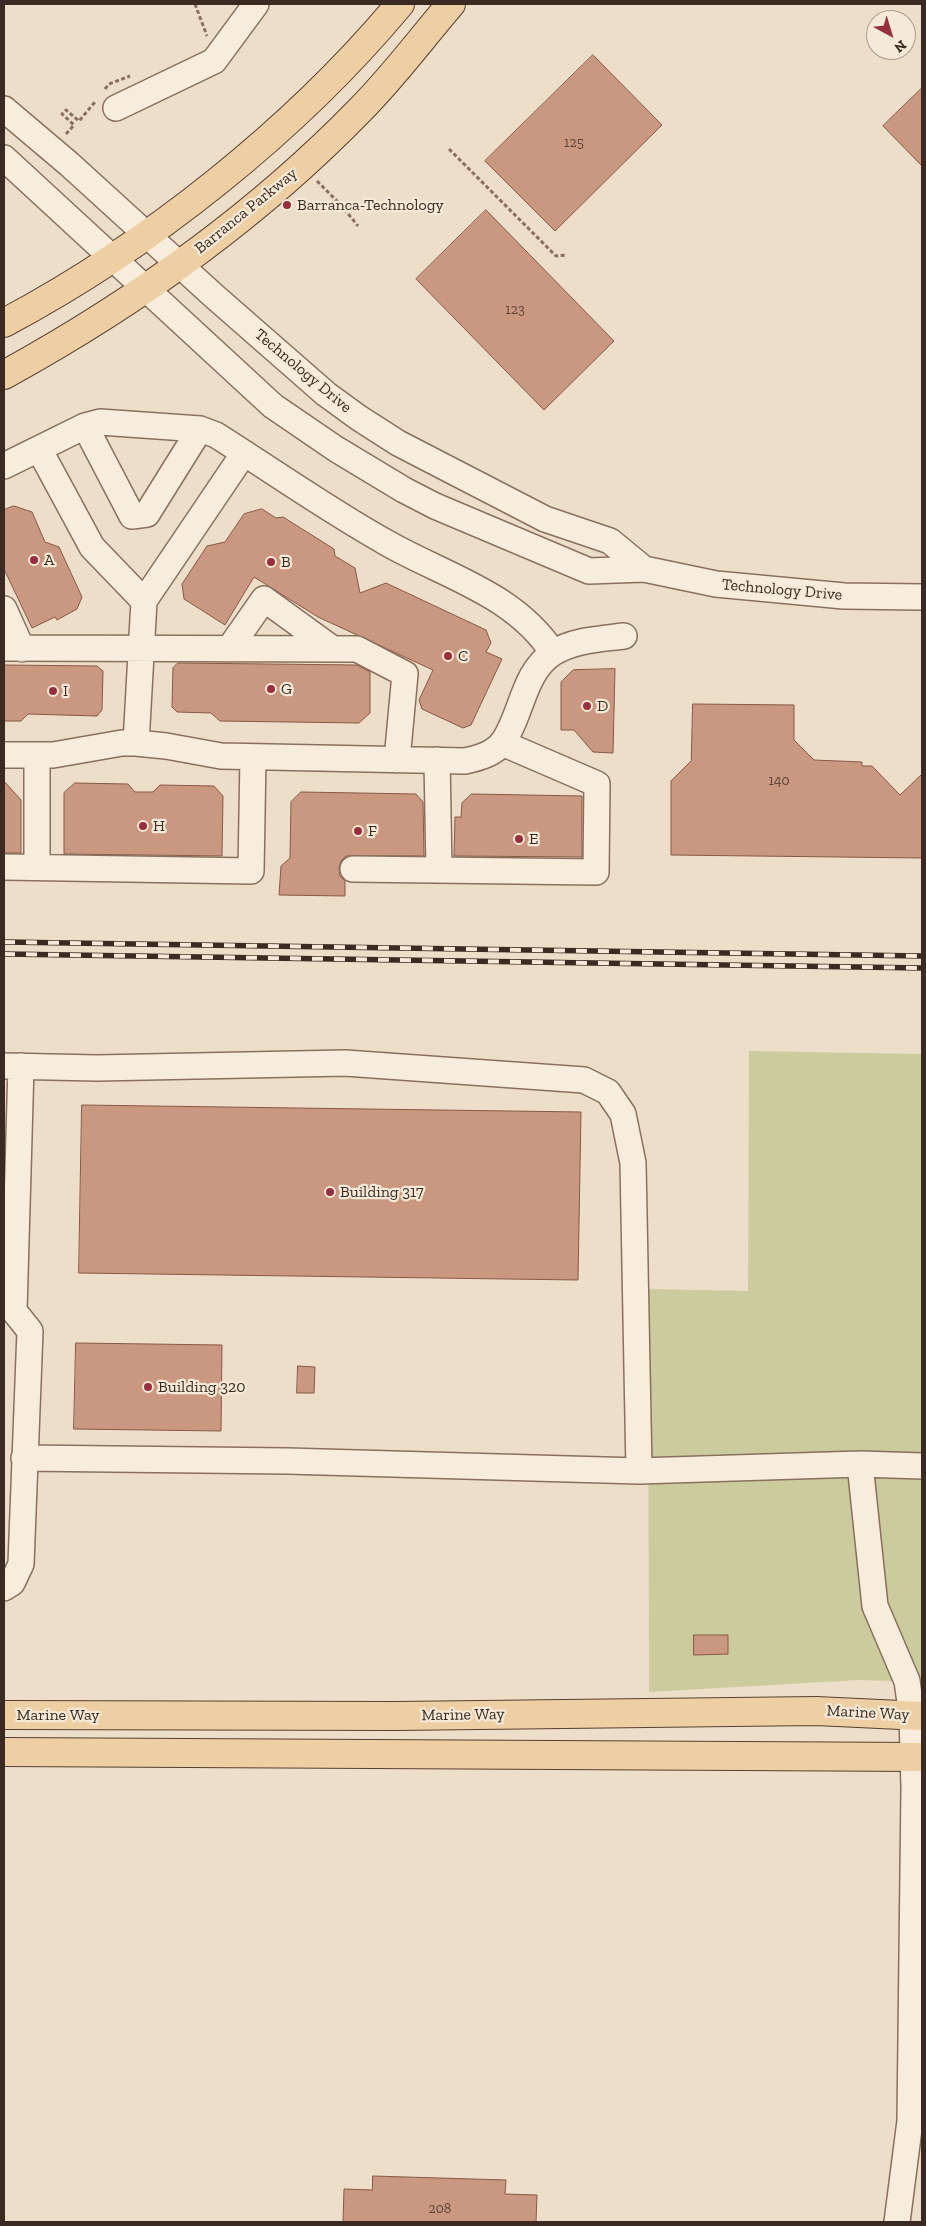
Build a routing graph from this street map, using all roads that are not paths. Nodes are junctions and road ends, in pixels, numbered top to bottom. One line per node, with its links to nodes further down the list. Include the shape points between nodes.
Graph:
1 (256, 4): 4 (street, via 214,61)
2 (400, 4): 7 (main road, via 306,104 226,174)
3 (451, 4): 9 (main road, Barranca Parkway, via 361,109 302,166)
4 (116, 108)
5 (4, 109): 7 (street, Technology Drive)
6 (4, 158): 8 (street, Technology Drive)
7 (145, 234): 8 (main road); 9 (street, Technology Drive)
8 (111, 258): 10 (street, Technology Drive); 11 (main road)
9 (178, 265): 10 (main road, Barranca Parkway); 18 (street, Technology Drive, via 358,418 398,443 545,519 610,541)
10 (144, 289): 12 (main road, Barranca Parkway); 18 (street, Technology Drive, via 273,406 404,490 588,571)
11 (4, 323)
12 (4, 374)
13 (85, 426): 14 (street, via 100,422); 14 (street, via 132,516 147,514); 15 (street)
14 (200, 428): 16 (street)
15 (39, 449): 17 (street); 20 (street, via 92,548)
16 (244, 452): 20 (street); 27 (street, via 387,543 518,613 542,635)
17 (4, 466)
18 (644, 570): 19 (street, Technology Drive, via 736,586 844,596)
19 (922, 597)
20 (144, 602): 24 (street)
21 (4, 609): 23 (street)
22 (624, 636): 27 (street, via 583,642)
23 (13, 648): 24 (street)
24 (141, 648): 25 (street); 28 (street)
25 (229, 649): 26 (street); 26 (street, via 264,599)
26 (333, 649): 33 (street, via 357,649 405,674)
27 (553, 653): 29 (street, via 543,660 531,679)
28 (136, 743): 31 (street); 32 (street, via 221,756)
29 (502, 743): 34 (street, via 481,758); 38 (street, via 597,784 596,872)
30 (4, 755): 31 (street)
31 (37, 755): 36 (street)
32 (253, 757): 33 (street); 36 (street, via 251,871)
33 (397, 760): 34 (street)
34 (438, 760): 38 (street)
35 (4, 866): 36 (street)
36 (37, 867)
37 (353, 869): 38 (street)
38 (439, 870)
39 (12, 1066): 40 (street, via 14,1311 30,1331); 43 (street, via 97,1068 345,1063 584,1080 608,1092 623,1114 633,1163)
40 (24, 1458): 43 (street, via 287,1461); 44 (street, via 21,1564 12,1583)
41 (860, 1464): 42 (street); 43 (street); 46 (street, via 875,1606 907,1681)
42 (922, 1466)
43 (639, 1471)
44 (4, 1588)
45 (4, 1715): 46 (main road, Marine Way, via 396,1716 816,1711)
46 (917, 1716): 48 (street)
47 (4, 1752): 48 (main road)
48 (917, 1757): 49 (street, via 910,2121)
49 (913, 2186): 50 (street)
50 (897, 2222)

